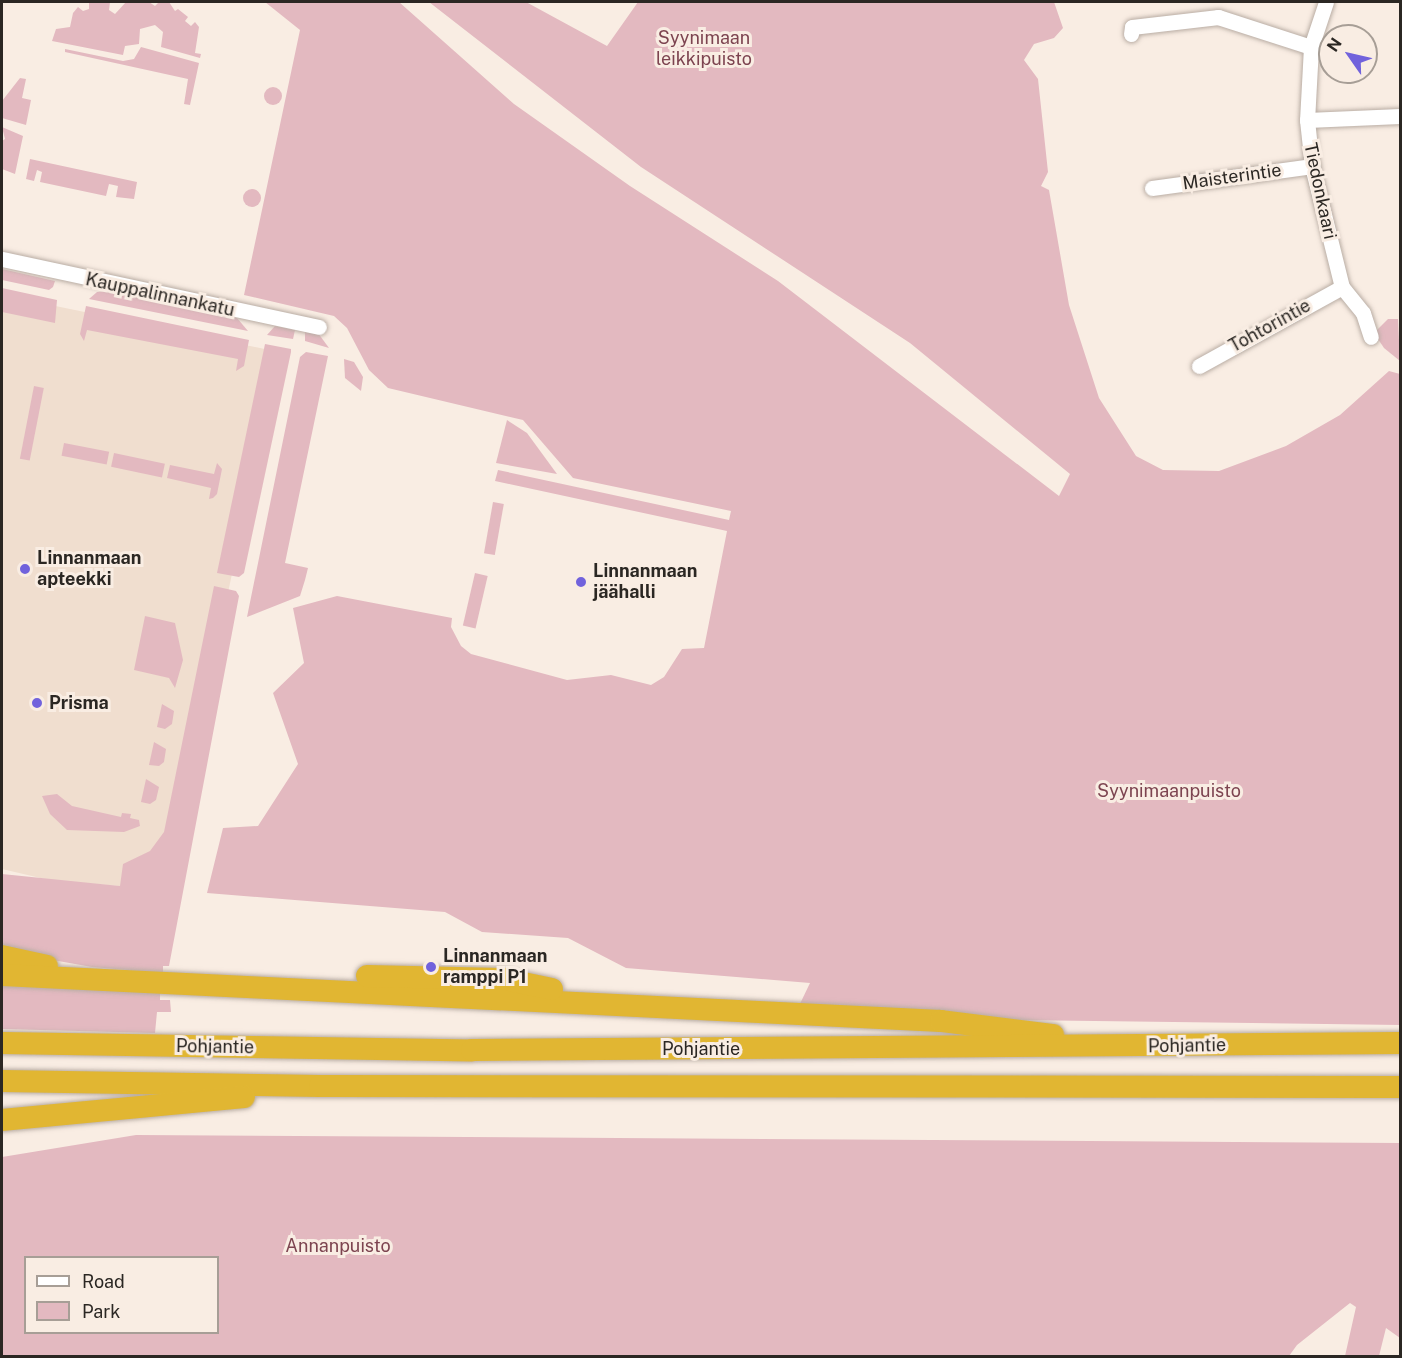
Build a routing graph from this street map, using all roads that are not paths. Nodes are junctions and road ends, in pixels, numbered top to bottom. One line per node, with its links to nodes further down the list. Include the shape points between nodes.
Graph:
1 (1326, 2): 3 (street, Tiedonkaari)
2 (1131, 34): 3 (street, via 1132,27 1218,17)
3 (1311, 47): 5 (street, Tiedonkaari)
4 (1401, 116): 5 (street)
5 (1307, 120): 6 (street, Tiedonkaari)
6 (1312, 166): 7 (street, Maisterintie); 9 (street, Tiedonkaari)
7 (1152, 188)
8 (2, 259): 10 (street, Kauppalinnankatu)
9 (1342, 287): 11 (street, Tiedonkaari, via 1363,313); 12 (street, Tohtorintie)
10 (319, 327)
11 (1371, 337)
12 (1199, 366)
13 (2, 956): 15 (highway)
14 (2, 975): 15 (highway)
15 (92, 977): 18 (highway, via 287,986 373,976 504,979 621,1003 941,1021)
16 (2, 1043): 18 (highway, Pohjantie, via 472,1050)
17 (1401, 1043): 18 (highway, Pohjantie)
18 (1138, 1046)
19 (2, 1081): 20 (highway, Pohjantie)
20 (320, 1086): 21 (highway, Pohjantie); 22 (highway, via 209,1102 109,1107)
21 (1401, 1087)
22 (2, 1120)

